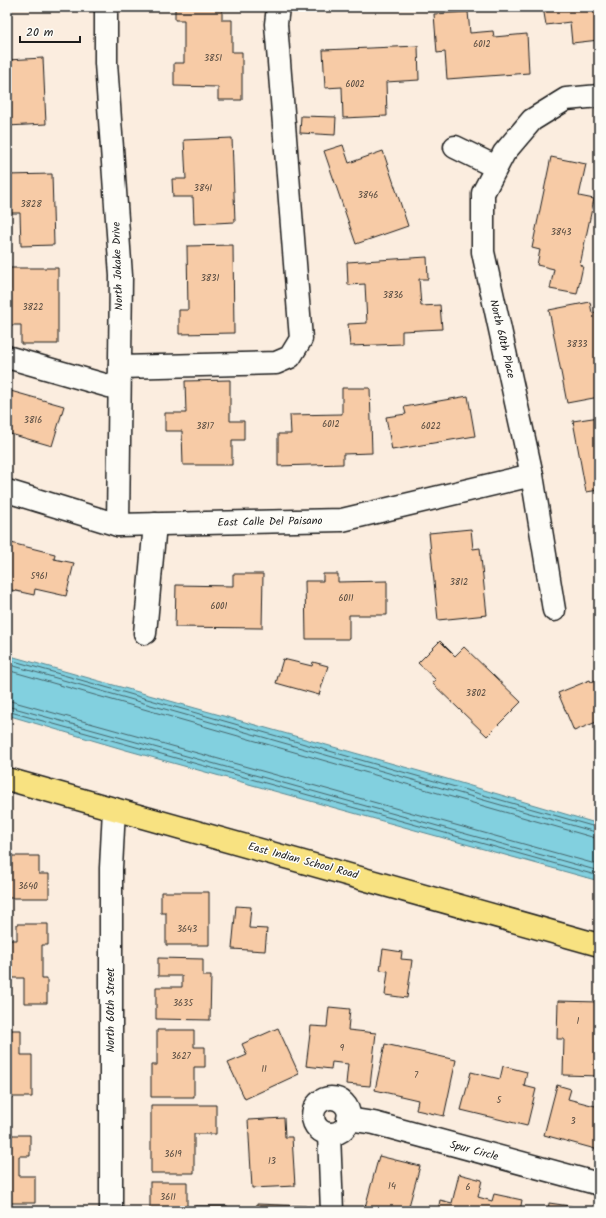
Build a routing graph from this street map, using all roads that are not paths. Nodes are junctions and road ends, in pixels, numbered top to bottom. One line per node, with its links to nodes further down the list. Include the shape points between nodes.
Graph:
1 (106, 7): 7 (street, North Jokake Drive, via 106,63 121,276)
2 (278, 7): 7 (street, via 276,24 301,339 290,357 276,363)
3 (599, 96): 5 (street, North 60th Place, via 566,98 532,120 504,153)
4 (455, 147): 5 (street)
5 (496, 167): 9 (street, North 60th Place, via 482,193 482,252)
6 (7, 358): 8 (street)
7 (120, 367): 8 (street, North Jokake Drive)
8 (120, 389): 12 (street, North Jokake Drive)
9 (532, 475): 11 (street, East Calle Del Paisano, via 342,520); 13 (street, North 60th Place)
10 (7, 491): 12 (street, East Calle Del Paisano)
11 (155, 524): 12 (street, East Calle Del Paisano); 14 (street)
12 (118, 525)
13 (554, 610)
14 (145, 633)
15 (7, 779): 16 (main road, East Indian School Road)
16 (114, 809): 17 (main road, East Indian School Road); 21 (street, North 60th Street, via 111,868)
17 (599, 944)
18 (348, 1119): 19 (street, via 347,1125 339,1132); 19 (street, via 345,1106 337,1100 327,1098 318,1104 313,1112 314,1123 320,1131); 20 (street, Spur Circle, via 374,1123)
19 (329, 1134): 22 (street)
20 (599, 1184)
21 (111, 1211)
22 (332, 1211)

